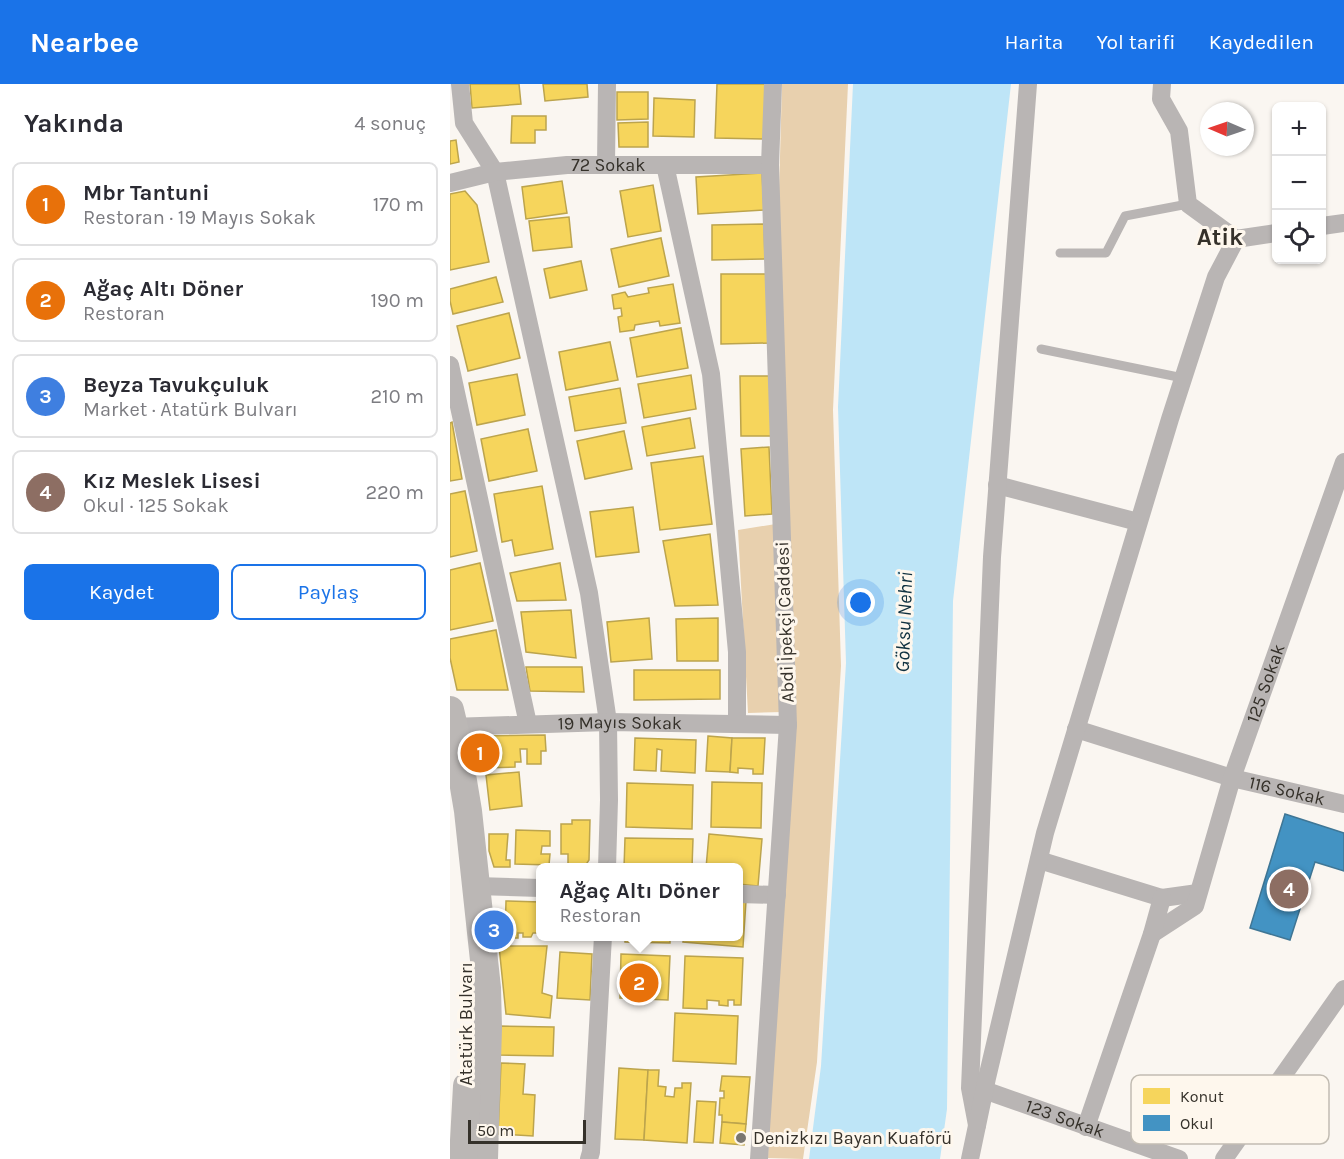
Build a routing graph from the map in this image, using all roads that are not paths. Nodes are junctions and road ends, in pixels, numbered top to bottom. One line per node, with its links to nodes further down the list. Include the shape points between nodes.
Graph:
1 (460, 84): 9 (street, via 464,123)
2 (607, 84): 6 (street)
3 (773, 84): 8 (street, Abdi İpekçi Caddesi)
4 (1028, 84): 21 (street)
5 (1162, 84): 11 (street, via 1161,99 1179,131)
6 (606, 165): 7 (street, 72 Sokak); 9 (street, 72 Sokak)
7 (665, 165): 8 (street, 72 Sokak); 26 (street, via 711,374 737,652)
8 (770, 165): 27 (street, Abdi İpekçi Caddesi)
9 (495, 172): 10 (street, 72 Sokak); 24 (street, via 589,593)
10 (450, 183)
11 (1188, 204): 15 (street); 16 (lane, via 1125,216 1106,253)
12 (1344, 223): 13 (street)
13 (1326, 225)
14 (1272, 234): 15 (street)
15 (1236, 239): 19 (street, via 1216,277)
16 (1060, 253)
17 (1041, 349): 19 (lane)
18 (450, 365): 25 (street)
19 (1183, 378): 22 (street)
20 (1344, 462): 29 (street, 125 Sokak)
21 (997, 485): 22 (street); 45 (street, via 970,1088)
22 (1138, 522): 28 (street)
23 (451, 721): 25 (street, 19 Mayıs Sokak); 34 (main road, via 468,811)
24 (609, 722): 25 (street, 19 Mayıs Sokak); 26 (street, 19 Mayıs Sokak); 33 (street)
25 (528, 724)
26 (737, 724): 27 (street, 19 Mayıs Sokak)
27 (788, 725): 37 (street, Abdi İpekçi Caddesi)
28 (1076, 729): 29 (street, 116 Sokak); 32 (street)
29 (1232, 778): 30 (street, 116 Sokak); 39 (street, 125 Sokak)
30 (1344, 804)
31 (450, 818): 50 (main road, Atatürk Bulvarı, via 467,962 469,1032)
32 (1038, 860): 38 (street); 44 (street)
33 (607, 863)
34 (476, 886): 35 (street); 51 (main road, via 488,1008)
35 (536, 888)
36 (743, 894): 37 (street)
37 (777, 895): 53 (street, Abdi İpekçi Caddesi)
38 (1162, 898): 39 (street); 40 (street)
39 (1197, 900): 40 (street)
40 (1152, 934): 46 (street)
41 (603, 941): 52 (street)
42 (1342, 996): 43 (street)
43 (1285, 1075)
44 (984, 1090): 45 (street); 46 (street, 123 Sokak)
45 (977, 1125): 54 (street)
46 (1086, 1126): 47 (street, 123 Sokak)
47 (1131, 1142)
48 (1137, 1144): 55 (street, 123 Sokak)
49 (1235, 1144): 56 (street)
50 (463, 1159)
51 (484, 1159)
52 (589, 1159)
53 (759, 1159)
54 (970, 1159)
55 (1179, 1159)
56 (1224, 1159)

